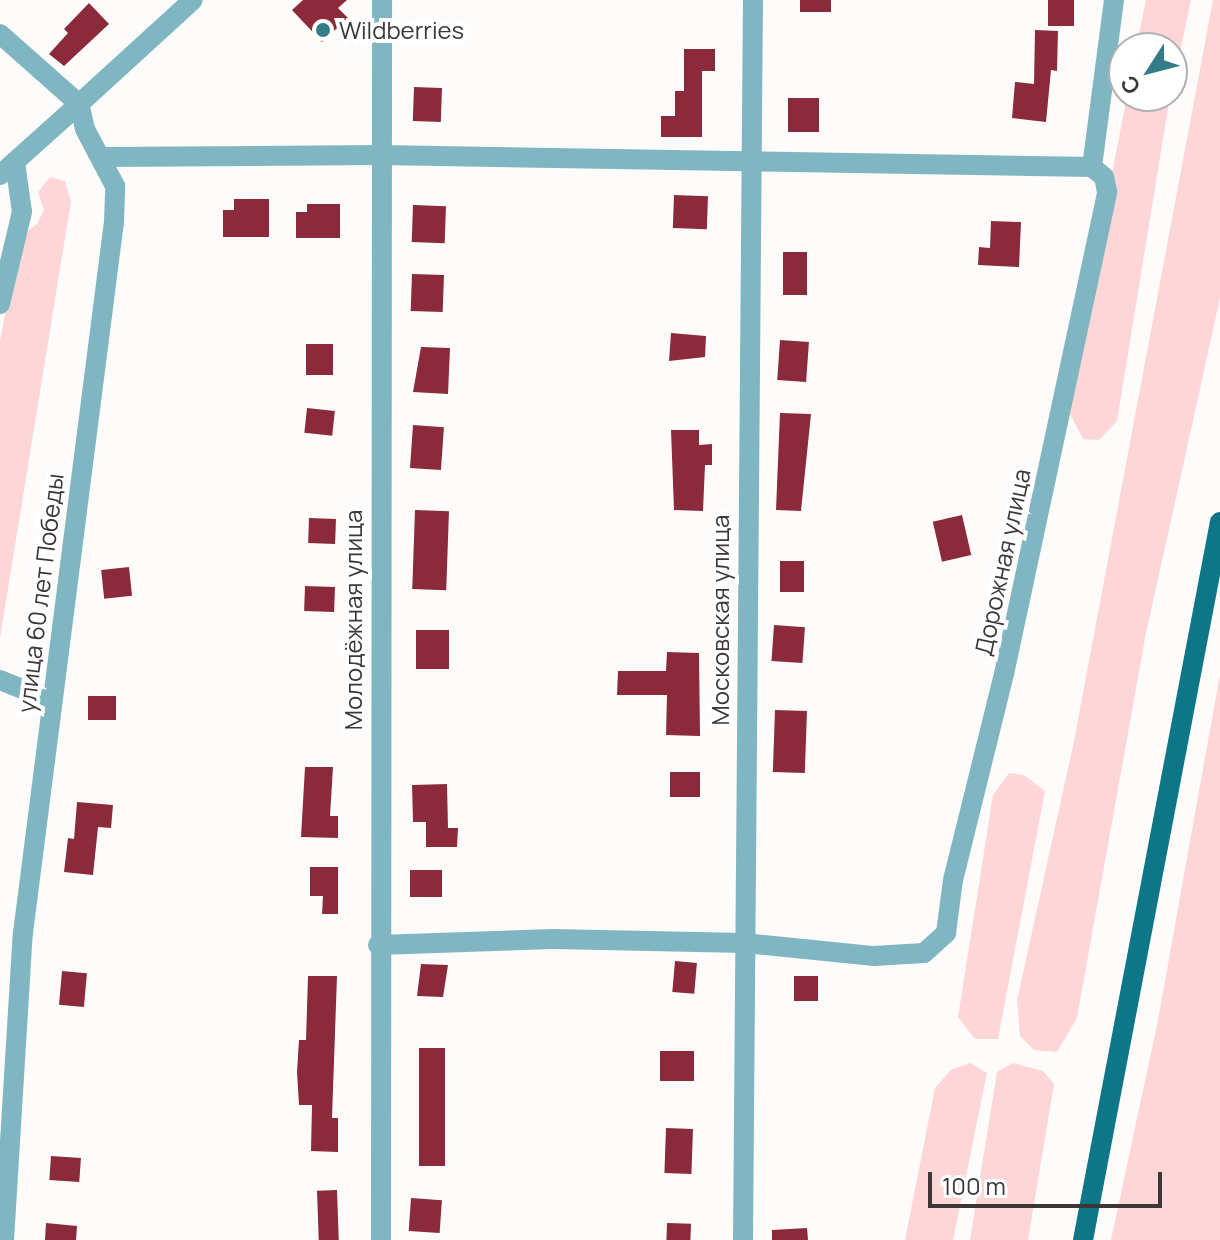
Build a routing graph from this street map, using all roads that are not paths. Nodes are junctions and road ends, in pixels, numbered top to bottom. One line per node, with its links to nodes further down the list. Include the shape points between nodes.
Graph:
1 (193, 0): 6 (street)
2 (382, 0): 7 (street, Молодёжная улица)
3 (753, 0): 9 (street, Московская улица)
4 (1114, 0): 10 (street, Дорожная улица)
5 (0, 34): 6 (street)
6 (79, 104): 8 (street, улица 60 лет Победы, via 85,129); 11 (street)
7 (380, 155): 8 (street); 9 (street); 17 (street, Молодёжная улица)
8 (102, 157): 15 (street, улица 60 лет Победы, via 115,186 114,222)
9 (749, 162): 10 (street); 16 (street, Московская улица)
10 (1092, 167): 16 (street, Дорожная улица, via 1104,177 1107,192 1004,674 953,880 946,933 924,953 874,956)
11 (8, 169): 12 (street, via 22,212)
12 (0, 304)
13 (1220, 522): 21 (main road)
14 (0, 680): 15 (street)
15 (52, 701): 18 (street, улица 60 лет Победы, via 23,933)
16 (745, 943): 17 (street, Дорожная улица, via 553,939); 20 (street, Московская улица)
17 (378, 945): 19 (street, Молодёжная улица)
18 (4, 1240)
19 (381, 1240)
20 (743, 1240)
21 (1083, 1240)

